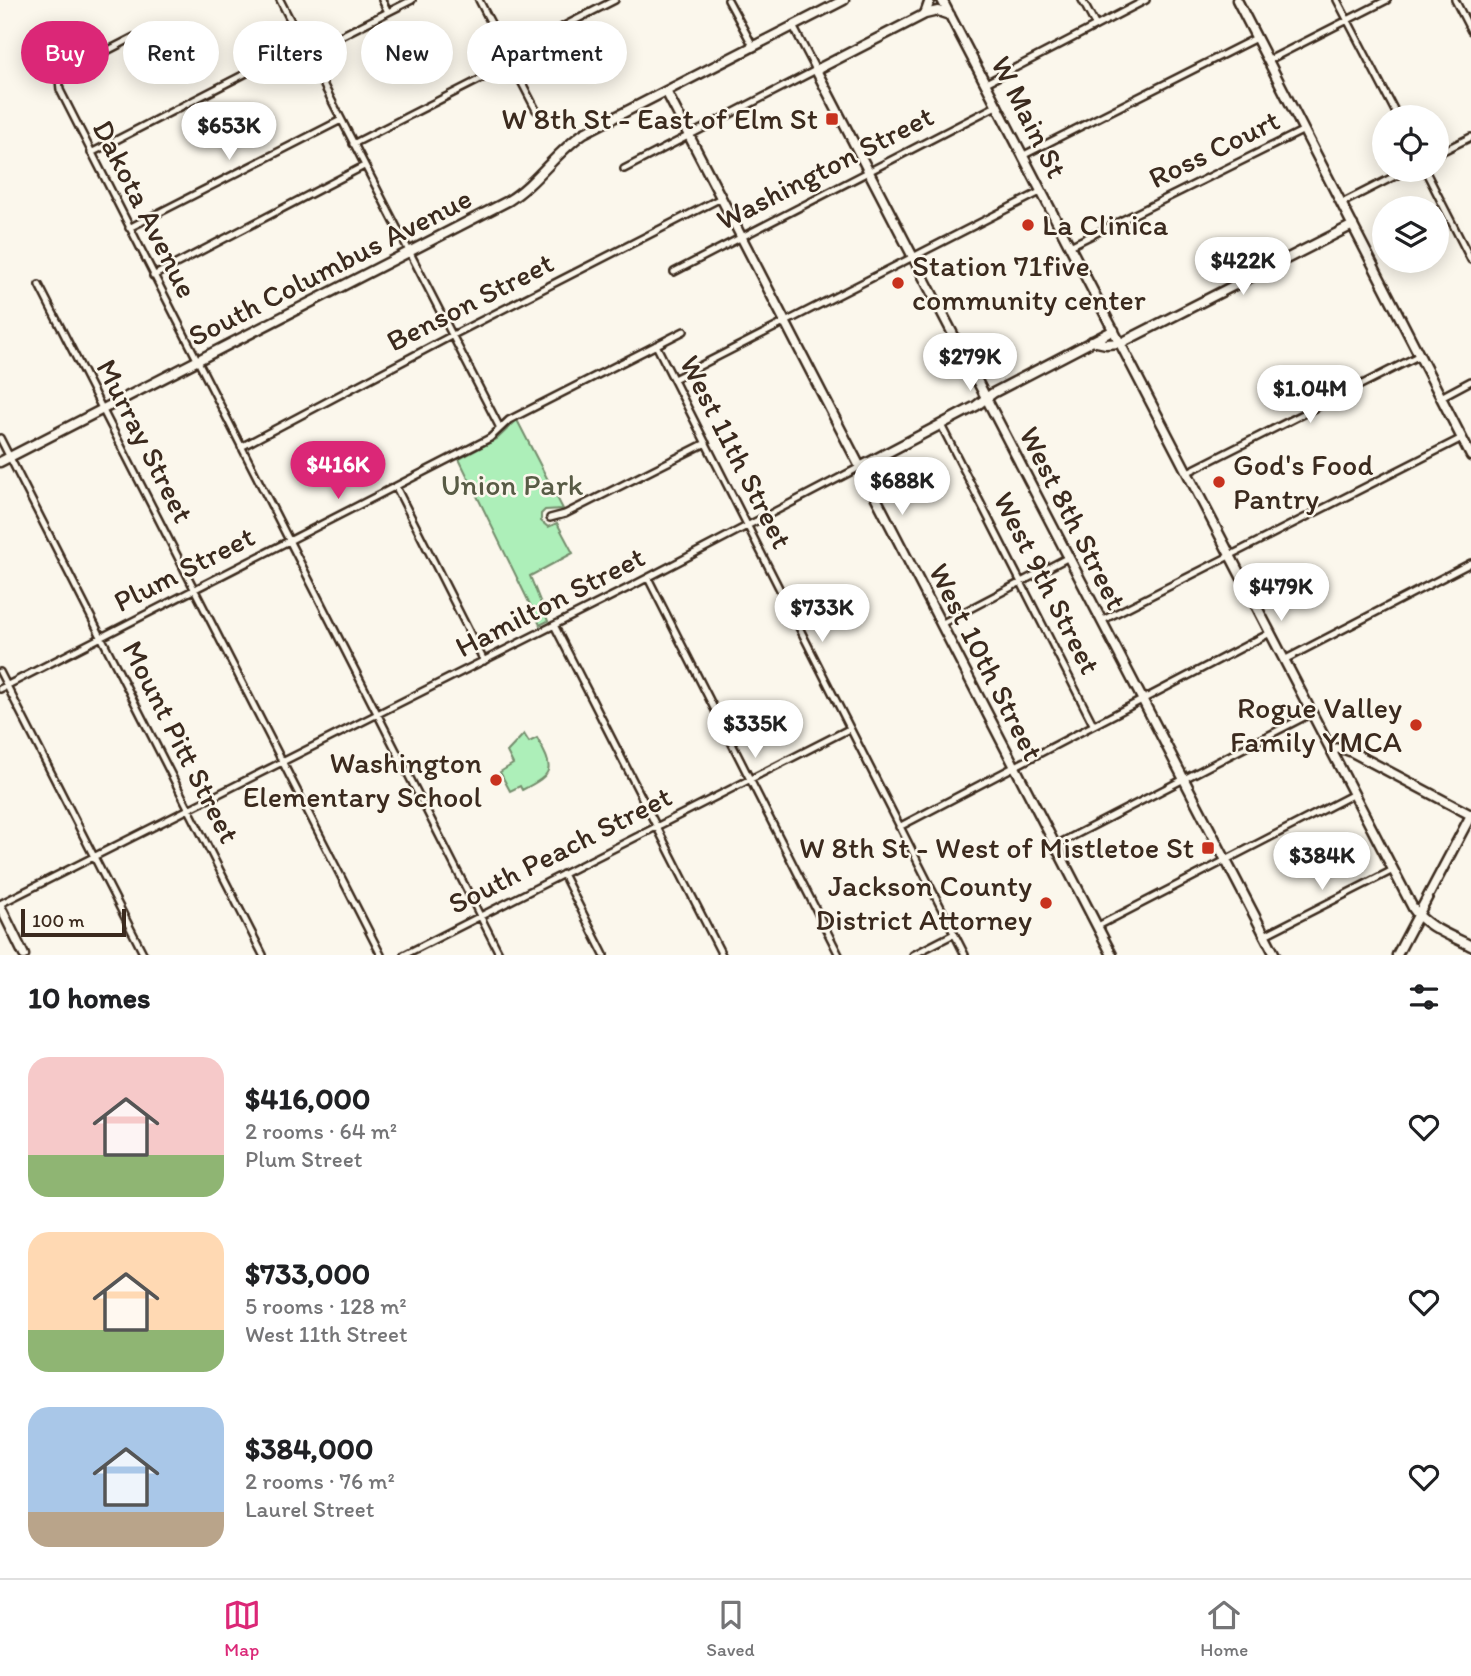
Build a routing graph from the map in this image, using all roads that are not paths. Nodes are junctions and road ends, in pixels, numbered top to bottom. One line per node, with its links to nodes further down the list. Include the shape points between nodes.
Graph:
1 (280, 0): 20 (street)
2 (382, 0): 16 (street)
3 (412, 0): 16 (street)
4 (479, 0): 21 (street)
5 (615, 0): 22 (street)
6 (728, 0): 29 (street)
7 (844, 0): 23 (main road, South Columbus Avenue)
8 (930, 0): 17 (main road)
9 (942, 0): 18 (main road, W Main St)
10 (1082, 0): 24 (street)
11 (1146, 0): 24 (street)
12 (1237, 0): 27 (main road)
13 (1337, 0): 19 (street)
14 (1387, 0): 19 (street)
15 (1455, 0): 25 (street)
16 (388, 12): 26 (street)
17 (925, 14): 18 (main road, via 938,11); 31 (main road)
18 (950, 15): 33 (main road, W Main St)
19 (1348, 20): 30 (street); 39 (street)
20 (291, 21)
21 (490, 21)
22 (574, 21)
23 (793, 26): 29 (main road, South Columbus Avenue); 31 (street, West 8th Street)
24 (1096, 26): 33 (street)
25 (1471, 31)
26 (347, 33)
27 (1256, 38): 30 (main road); 48 (street)
28 (123, 43): 47 (street, Dakota Avenue, via 59,80)
29 (753, 46): 37 (main road, South Columbus Avenue)
30 (1267, 61): 42 (main road)
31 (816, 70): 43 (street); 51 (main road, West 8th Street)
32 (233, 80): 47 (street)
33 (986, 83): 38 (main road, W Main St)
34 (323, 84): 41 (street)
35 (471, 84): 45 (street)
36 (523, 84): 40 (street)
37 (666, 91): 43 (main road, West 10th Street); 61 (main road, South Columbus Avenue, via 576,138 508,201)
38 (998, 105): 48 (main road, W Main St); 51 (street, Washington Street)
39 (1392, 105)
40 (536, 110)
41 (341, 120): 45 (street); 58 (street)
42 (1304, 130): 56 (main road); 60 (street, Ross Court)
43 (689, 136): 50 (street); 55 (main road, West 10th Street)
44 (1471, 137): 46 (street)
45 (353, 144): 49 (street)
46 (1449, 149)
47 (91, 153): 58 (street, Dakota Avenue)
48 (1024, 155): 54 (main road, W Main St)
49 (364, 166): 61 (street); 65 (street)
50 (624, 169)
51 (870, 172): 59 (street, Washington Street); 62 (main road, West 8th Street)
52 (1384, 182): 56 (street)
53 (1430, 182): 63 (street)
54 (1042, 191): 60 (main road, W Main St); 62 (street)
55 (721, 198): 59 (main road, West 10th Street); 70 (street, Benson Street)
56 (1342, 204): 57 (main road)
57 (1353, 225): 72 (main road); 74 (main road)
58 (129, 228): 65 (street, Dakota Avenue)
59 (741, 236): 64 (street, Washington Street); 67 (main road, West 10th Street)
60 (1070, 246): 68 (main road, W Main St)
61 (409, 252): 70 (street); 75 (main road, South Columbus Avenue)
62 (913, 256): 67 (street); 79 (main road, West 8th Street)
63 (1471, 260)
64 (674, 272)
65 (153, 276): 75 (street, Dakota Avenue)
66 (39, 285): 80 (street, Murray Street)
67 (786, 323): 76 (street); 90 (main road, West 10th Street)
68 (1114, 330): 71 (main road, Hamilton Street); 72 (main road, W Main St)
69 (684, 331): 73 (street, Plum Street)
70 (451, 335): 82 (street); 86 (street, Benson Street)
71 (1092, 341): 72 (main road); 79 (main road, Hamilton Street)
72 (1121, 343): 91 (main road, W Main St)
73 (656, 345): 76 (street, West 11th Street); 82 (street, Plum Street)
74 (1420, 355): 78 (main road); 91 (street)
75 (197, 362): 80 (main road, South Columbus Avenue); 86 (street, Dakota Avenue)
76 (674, 379): 85 (street, West 11th Street)
77 (1471, 381): 78 (street)
78 (1441, 397): 84 (main road)
79 (985, 399): 81 (main road, Hamilton Street); 97 (main road, West 8th Street)
80 (103, 409): 88 (main road, South Columbus Avenue); 101 (street, Murray Street)
81 (941, 425): 90 (main road, Hamilton Street); 100 (street, West 9th Street)
82 (500, 428): 92 (street, Plum Street, via 490,438)
83 (0, 438): 88 (street, Mount Pitt Street)
84 (1462, 438): 87 (main road); 96 (street)
85 (706, 443): 93 (street); 94 (street, West 11th Street)
86 (241, 447): 95 (street, Dakota Avenue)
87 (1471, 456)
88 (10, 457): 89 (main road, South Columbus Avenue); 106 (street, Mount Pitt Street)
89 (0, 462)
90 (860, 467): 94 (street, Hamilton Street); 103 (main road, West 10th Street)
91 (1188, 472): 96 (main road, W Main St)
92 (396, 487): 95 (street, Plum Street); 108 (street)
93 (550, 518)
94 (748, 526): 99 (street, Hamilton Street); 116 (street, West 11th Street)
95 (289, 541): 101 (street, Plum Street); 114 (street, Dakota Avenue)
96 (1230, 556): 102 (street); 105 (main road, W Main St)
97 (1067, 558): 100 (street); 102 (main road, West 8th Street)
98 (1471, 563): 107 (street)
99 (648, 578): 104 (street, Hamilton Street); 120 (street)
100 (1020, 582): 103 (street); 115 (street, West 9th Street)
101 (195, 588): 106 (street, Plum Street); 118 (street, Murray Street)
102 (1101, 621): 112 (main road, West 8th Street)
103 (941, 624): 119 (main road, West 10th Street)
104 (555, 625): 108 (street, Hamilton Street); 125 (street)
105 (1270, 633): 107 (main road, W Main St); 112 (street)
106 (101, 636): 110 (street, Plum Street); 123 (street, Mount Pitt Street)
107 (1284, 660): 113 (main road, W Main St)
108 (484, 661): 114 (street, Hamilton Street)
109 (0, 672): 110 (street)
110 (7, 686): 111 (street, Plum Street); 128 (street)
111 (0, 689)
112 (1140, 699): 115 (street); 121 (main road, West 8th Street)
113 (1312, 713): 117 (main road, W Main St); 121 (street)
114 (378, 715): 118 (street, Hamilton Street); 133 (street, Dakota Avenue)
115 (1093, 724): 119 (street)
116 (849, 729): 120 (street, South Peach Street); 126 (street, West 11th Street)
117 (1330, 748): 122 (main road, W Main St); 124 (main road, via 1352,752)
118 (282, 761): 123 (street, Hamilton Street); 142 (street, Murray Street)
119 (1014, 766): 126 (street); 127 (main road, West 10th Street)
120 (750, 778): 125 (street, South Peach Street); 147 (street)
121 (1182, 780): 127 (street); 129 (main road, West 8th Street)
122 (1354, 794): 129 (street); 130 (main road, W Main St)
123 (190, 809): 128 (street, Hamilton Street); 141 (street, Mount Pitt Street)
124 (1471, 815): 134 (main road)
125 (657, 826): 131 (street, South Peach Street); 146 (street)
126 (900, 827): 136 (street, West 11th Street)
127 (1056, 845): 135 (main road, West 10th Street)
128 (94, 858): 132 (street, Hamilton Street); 140 (street)
129 (1224, 861): 135 (street); 137 (main road, West 8th Street)
130 (1393, 870): 134 (main road, W Main St); 137 (street)
131 (563, 874): 133 (street, South Peach Street); 145 (street)
132 (0, 905): 139 (main road)
133 (480, 916): 143 (street, South Peach Street); 144 (street, Dakota Avenue)
134 (1418, 916): 138 (main road); 152 (main road)
135 (1098, 926): 150 (main road, West 10th Street)
136 (954, 934): 148 (street); 149 (street, West 11th Street)
137 (1263, 936): 151 (main road, West 8th Street)
138 (1471, 946)
139 (24, 955)
140 (144, 955)
141 (263, 955)
142 (381, 955)
143 (404, 955)
144 (500, 955)
145 (604, 955)
146 (722, 955)
147 (839, 955)
148 (913, 955)
149 (965, 955)
150 (1112, 955)
151 (1275, 955)
152 (1397, 955)

